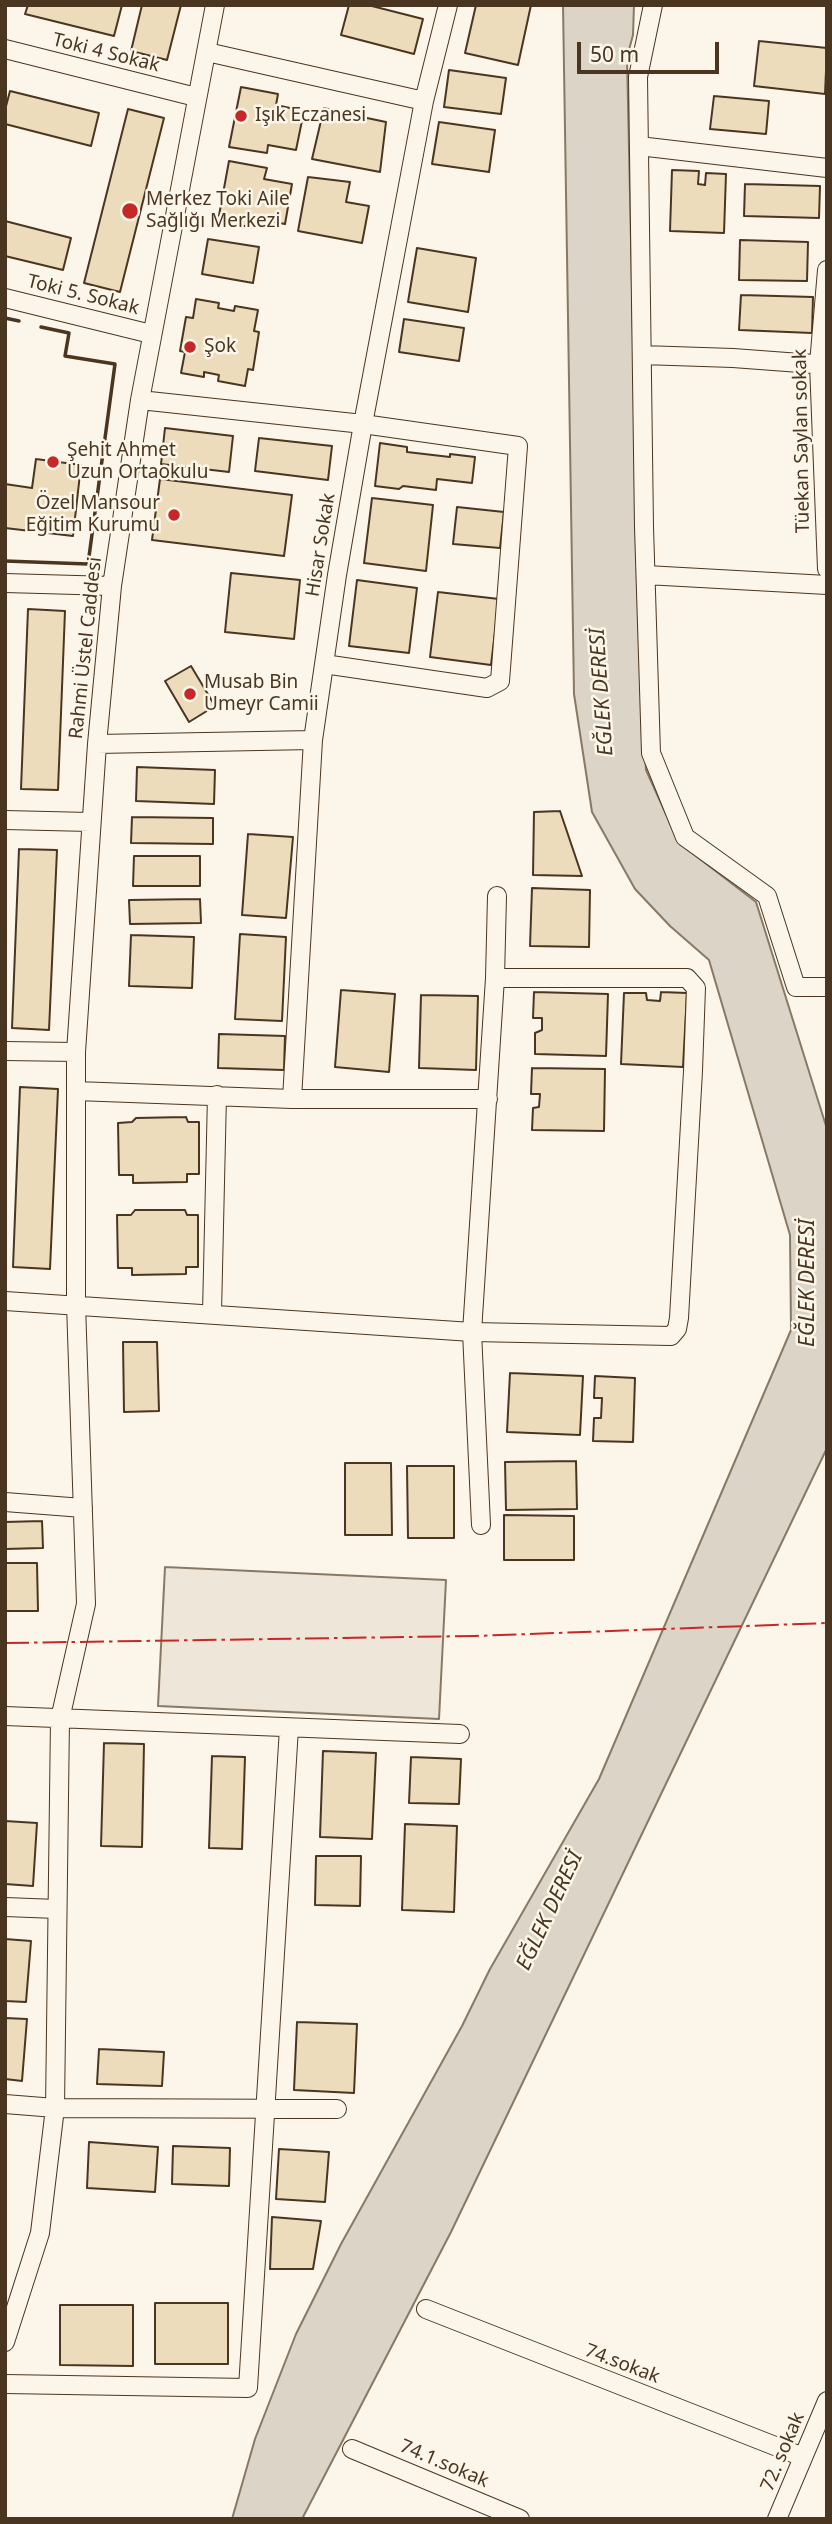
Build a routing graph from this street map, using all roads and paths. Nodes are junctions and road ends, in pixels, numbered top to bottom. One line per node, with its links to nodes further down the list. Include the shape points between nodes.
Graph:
1 (215, 5): 5 (street, Rahmi Üstel Caddesi)
2 (448, 5): 7 (street, Hisar Sokak)
3 (653, 5): 8 (street, via 638,77)
4 (5, 49): 6 (street, Toki 4 Sokak)
5 (207, 52): 6 (street, Rahmi Üstel Caddesi); 7 (street)
6 (196, 97): 12 (street, Rahmi Üstel Caddesi)
7 (424, 101): 16 (street, Hisar Sokak)
8 (639, 146): 9 (street); 13 (street)
9 (827, 169)
10 (827, 270): 14 (street, Tüekan Saylan sokak)
11 (5, 298): 12 (street, Toki 5. Sokak)
12 (151, 334): 15 (street, Rahmi Üstel Caddesi)
13 (642, 355): 14 (street); 18 (street)
14 (823, 365): 17 (street, Tüekan Saylan sokak)
15 (139, 400): 16 (street); 21 (street, Rahmi Üstel Caddesi)
16 (363, 424): 22 (street, Hisar Sokak); 22 (street, via 518,446 500,681 487,688)
17 (827, 569)
18 (646, 575): 20 (street); 29 (street, via 651,753 685,837 767,896 796,987)
19 (5, 583): 21 (street)
20 (827, 585)
21 (113, 586): 24 (street, Rahmi Üstel Caddesi)
22 (324, 664): 23 (street, Hisar Sokak)
23 (313, 740): 24 (street); 34 (street, Hisar Sokak)
24 (97, 744): 26 (street, Rahmi Üstel Caddesi)
25 (5, 820): 26 (street)
26 (90, 821): 31 (street, Rahmi Üstel Caddesi)
27 (497, 896): 28 (street)
28 (495, 978): 35 (street); 39 (street, via 687,978 696,988 679,1318 671,1336)
29 (827, 987)
30 (5, 1051): 31 (street)
31 (76, 1052): 32 (street, Rahmi Üstel Caddesi)
32 (76, 1091): 33 (street); 37 (street, Rahmi Üstel Caddesi)
33 (217, 1095): 34 (street); 38 (street)
34 (292, 1099): 35 (street)
35 (488, 1099): 39 (street)
36 (5, 1301): 37 (street)
37 (76, 1304): 38 (street); 41 (street, Rahmi Üstel Caddesi)
38 (212, 1313): 39 (street)
39 (472, 1332): 42 (street)
40 (5, 1502): 41 (street)
41 (83, 1507): 44 (street, Rahmi Üstel Caddesi, via 86,1604)
42 (481, 1525)
43 (5, 1716): 44 (street)
44 (60, 1720): 45 (street); 48 (street, Rahmi Üstel Caddesi)
45 (289, 1728): 46 (street); 51 (street)
46 (460, 1734)
47 (5, 1907): 48 (street)
48 (57, 1909): 50 (street, Rahmi Üstel Caddesi)
49 (5, 2104): 50 (street)
50 (55, 2108): 51 (street); 53 (street, Rahmi Üstel Caddesi, via 40,2233)
51 (266, 2108): 52 (street); 56 (street, via 248,2388)
52 (337, 2109)
53 (12, 2297): 55 (street, Rahmi Üstel Caddesi)
54 (426, 2309): 59 (street, 74.sokak)
55 (5, 2342)
56 (5, 2384)
57 (827, 2401): 59 (street, 72. sokak)
58 (352, 2449): 60 (street, 74.1.sokak)
59 (803, 2457): 61 (street, 72. sokak)
60 (520, 2519)
61 (777, 2519)

